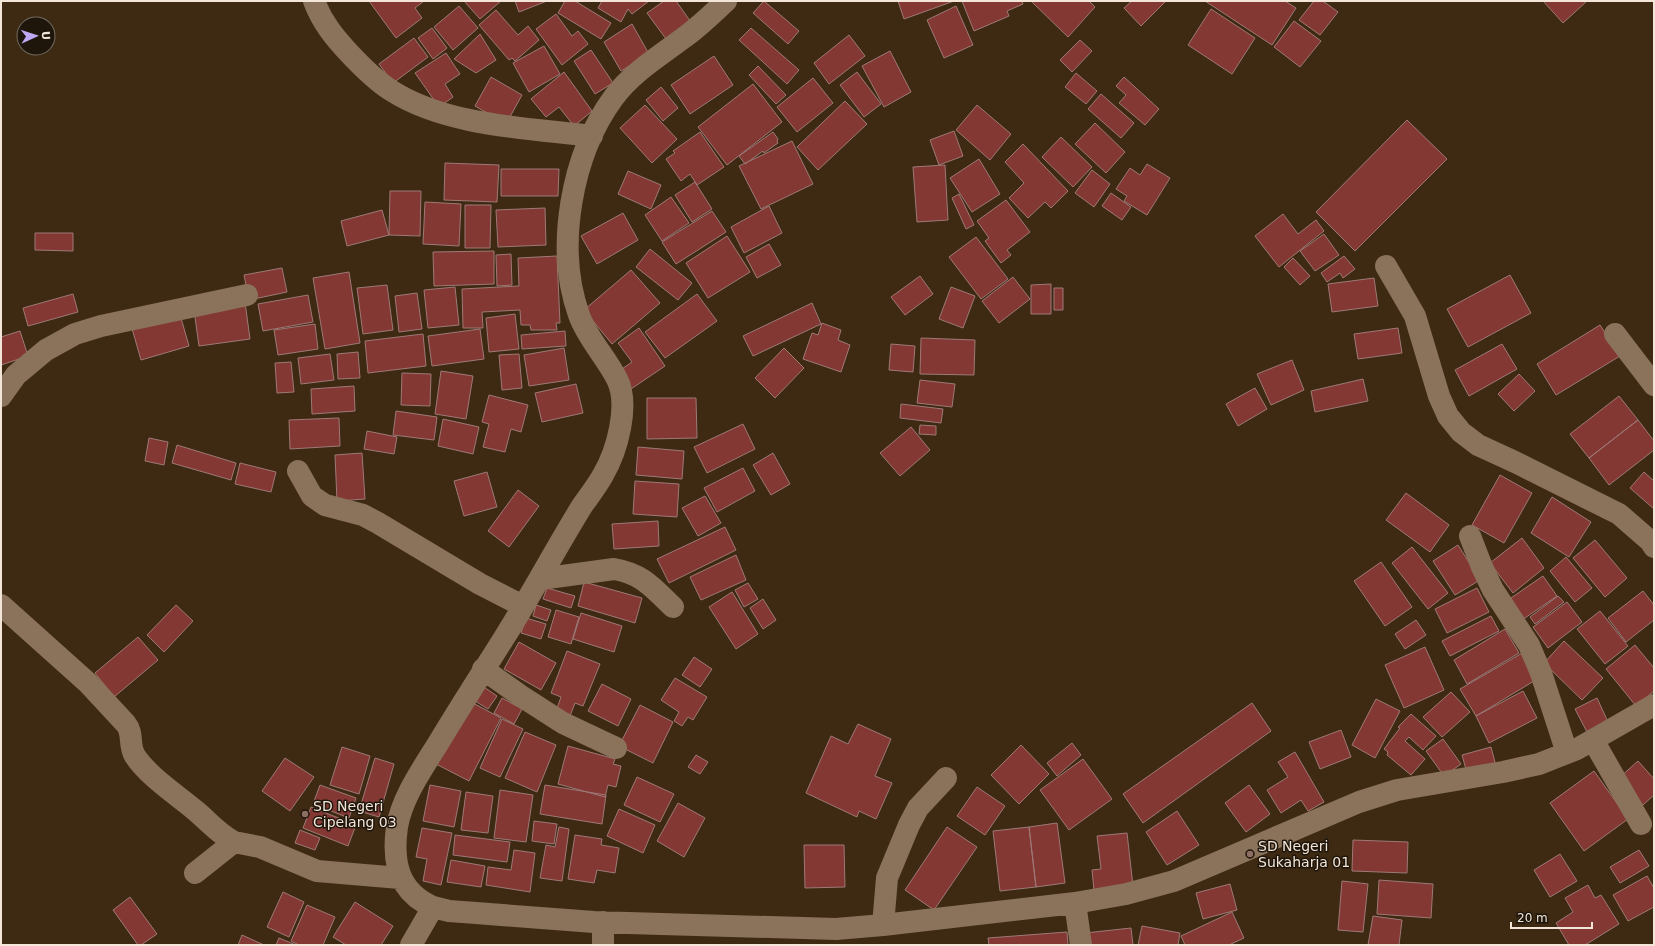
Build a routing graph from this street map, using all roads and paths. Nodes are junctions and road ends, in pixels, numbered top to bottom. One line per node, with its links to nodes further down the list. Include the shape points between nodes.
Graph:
1 (314, 1): 3 (street, via 327,30 364,70 392,91 418,104 461,119)
2 (726, 1): 3 (street, via 684,38 653,59 628,81 614,98)
3 (592, 136): 12 (street, via 573,192 568,251 572,288 579,317 618,381 622,419 615,449 604,473)
4 (1386, 266): 11 (street, via 1415,316 1439,396 1448,416 1461,432 1478,445 1619,514)
5 (247, 295): 8 (street, via 101,326 75,334 46,350 16,374)
6 (1615, 334): 7 (street)
7 (1654, 385)
8 (1, 396)
9 (298, 471): 14 (street, via 312,496 325,505 363,515 378,522 468,577)
10 (1470, 536): 20 (street, via 1494,590 1529,645 1541,673)
11 (1654, 547)
12 (540, 579): 14 (street); 15 (street, via 614,569 639,576)
13 (1, 605): 23 (street, via 88,683 126,724 131,732 132,751 145,767 221,835)
14 (523, 606): 16 (street)
15 (673, 607)
16 (483, 669): 19 (street, via 564,723); 25 (street, via 426,762 406,801 397,826 396,838)
17 (1654, 705): 18 (street)
18 (1592, 740): 20 (street); 22 (street)
19 (616, 748)
20 (1567, 753): 26 (street, via 1539,764 1503,772 1397,790 1359,802 1174,881 1126,894)
21 (946, 778): 29 (street, via 918,808 909,825 887,878)
22 (1641, 824)
23 (234, 842): 24 (street); 25 (street, via 260,847 317,871)
24 (195, 873)
25 (400, 878): 27 (street, via 414,896)
26 (1075, 903): 29 (street); 32 (street)
27 (433, 907): 28 (street, via 469,913); 30 (street)
28 (603, 922): 29 (street, via 836,929); 31 (street)
29 (882, 925)
30 (411, 945)
31 (603, 945)
32 (1081, 945)

